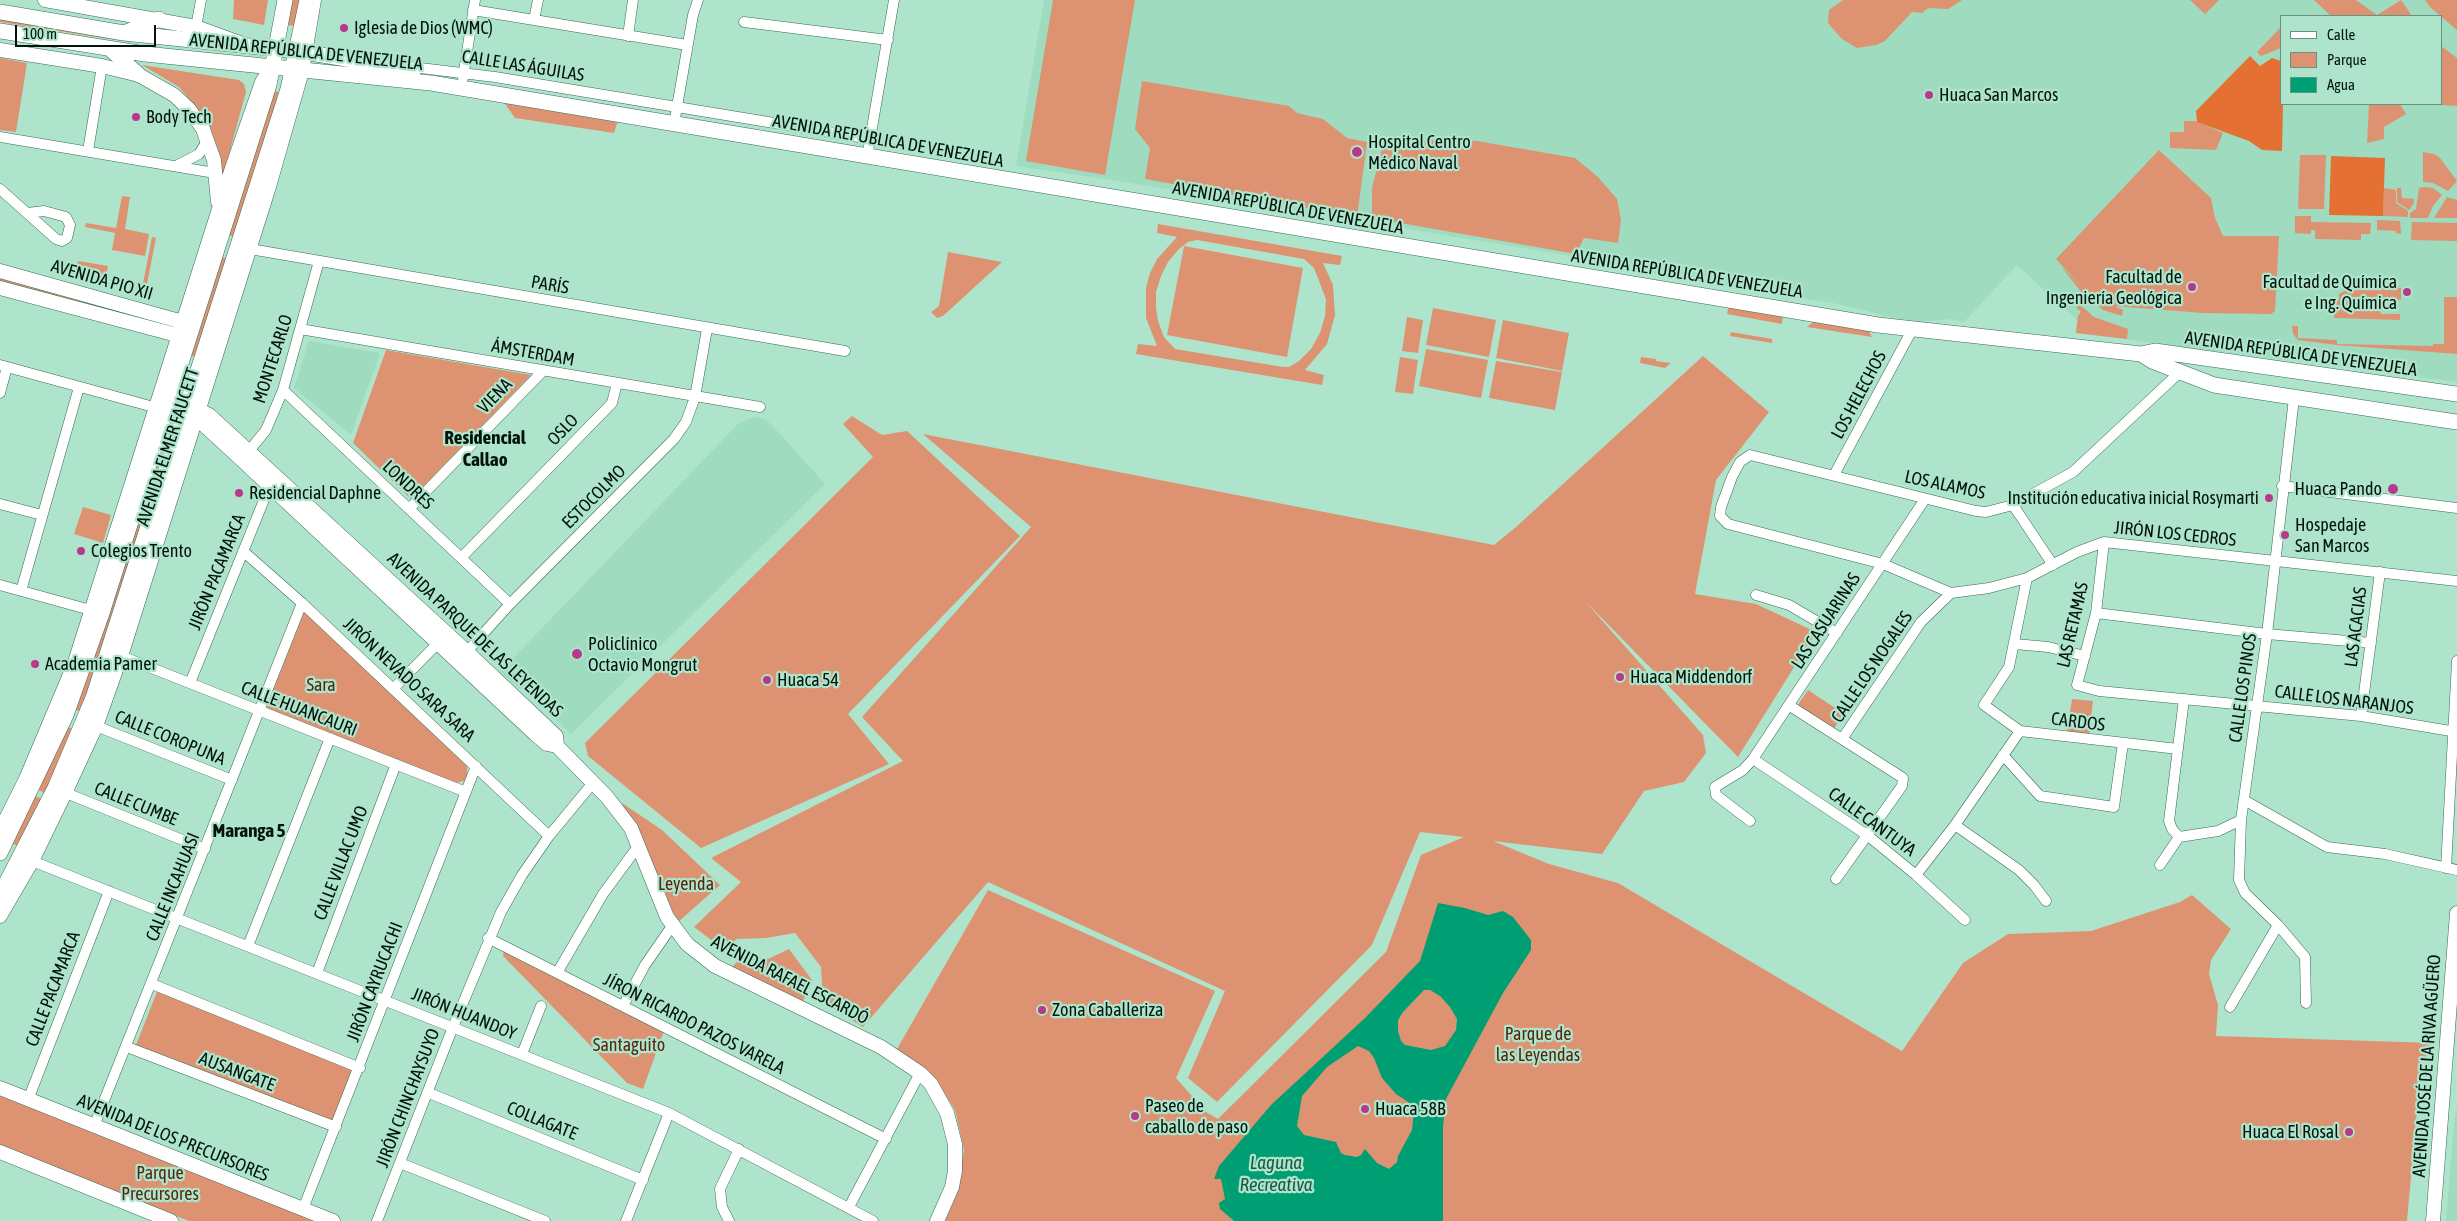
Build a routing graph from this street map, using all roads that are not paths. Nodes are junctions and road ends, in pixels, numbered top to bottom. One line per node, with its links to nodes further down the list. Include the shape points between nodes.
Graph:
1 (45, 0): 12 (main road)
2 (201, 0): 15 (street)
3 (284, 0): 23 (main road, AVENIDA ELMER FAUCETT)
4 (307, 0): 26 (main road, AVENIDA ELMER FAUCETT)
5 (314, 0): 26 (main road, AVENIDA ELMER FAUCETT)
6 (538, 0): 13 (street)
7 (633, 0): 19 (street)
8 (698, 0): 22 (street)
9 (894, 0): 20 (street)
10 (474, 5): 13 (street); 32 (street)
11 (0, 12): 17 (main road, AVENIDA REPÚBLICA DE VENEZUELA)
12 (159, 19): 15 (main road); 17 (main road)
13 (534, 20): 19 (street)
14 (744, 22): 20 (street)
15 (196, 27): 21 (main road)
16 (0, 32): 24 (main road, AVENIDA REPÚBLICA DE VENEZUELA)
17 (124, 33): 18 (main road, AVENIDA REPÚBLICA DE VENEZUELA)
18 (149, 36): 21 (main road, AVENIDA REPÚBLICA DE VENEZUELA); 27 (main road)
19 (628, 36): 22 (street)
20 (888, 40): 39 (street)
21 (243, 44): 23 (main road, AVENIDA REPÚBLICA DE VENEZUELA)
22 (687, 45): 36 (street)
23 (275, 48): 26 (main road, AVENIDA REPÚBLICA DE VENEZUELA); 30 (main road, AVENIDA ELMER FAUCETT)
24 (110, 49): 27 (main road, AVENIDA REPÚBLICA DE VENEZUELA); 33 (main road)
25 (0, 50): 29 (main road)
26 (302, 51): 28 (main road, AVENIDA REPÚBLICA DE VENEZUELA); 30 (main road); 31 (main road, AVENIDA ELMER FAUCETT)
27 (145, 54): 30 (main road, AVENIDA REPÚBLICA DE VENEZUELA)
28 (364, 62): 32 (street, CALLE LAS ÁGUILAS); 34 (main road, AVENIDA REPÚBLICA DE VENEZUELA)
29 (102, 66): 33 (main road); 41 (street)
30 (271, 68): 31 (main road, AVENIDA REPÚBLICA DE VENEZUELA); 46 (main road, AVENIDA ELMER FAUCETT, via 262,82); 59 (main road, AVENIDA ELMER FAUCETT, via 269,85)
31 (298, 70): 34 (main road, AVENIDA REPÚBLICA DE VENEZUELA); 48 (main road, AVENIDA ELMER FAUCETT); 49 (main road, AVENIDA ELMER FAUCETT)
32 (464, 73): 35 (street); 36 (street, CALLE LAS ÁGUILAS)
33 (139, 75): 40 (main road, via 174,95 189,109)
34 (431, 83): 35 (main road, AVENIDA REPÚBLICA DE VENEZUELA)
35 (461, 89): 37 (main road, AVENIDA REPÚBLICA DE VENEZUELA)
36 (676, 108): 37 (street); 39 (street, CALLE LAS ÁGUILAS)
37 (674, 124): 42 (main road, AVENIDA REPÚBLICA DE VENEZUELA)
38 (0, 137): 41 (street)
39 (871, 138): 42 (street)
40 (207, 141): 43 (street, via 198,154); 44 (main road)
41 (88, 151): 43 (street)
42 (867, 157): 58 (main road, AVENIDA REPÚBLICA DE VENEZUELA)
43 (177, 166): 44 (street)
44 (215, 173): 46 (main road)
45 (0, 189): 47 (street)
46 (218, 212): 59 (main road, AVENIDA ELMER FAUCETT)
47 (28, 213)
48 (261, 214): 49 (main road); 50 (main road, AVENIDA ELMER FAUCETT)
49 (245, 224): 53 (main road, AVENIDA ELMER FAUCETT)
50 (250, 249): 51 (street, PARÍS); 55 (main road, AVENIDA ELMER FAUCETT)
51 (319, 262): 56 (street, MONTECARLO); 57 (street, PARÍS)
52 (0, 271): 59 (main road, AVENIDA PIO XII)
53 (226, 286): 55 (main road); 62 (main road, AVENIDA ELMER FAUCETT)
54 (0, 288): 59 (main road, AVENIDA PIO XII)
55 (233, 303): 77 (main road, AVENIDA ELMER FAUCETT)
56 (300, 329): 65 (street, ÁMSTERDAM); 70 (street, MONTECARLO)
57 (707, 329): 60 (street, PARÍS); 73 (street, ESTOCOLMO)
58 (1912, 330): 61 (main road, AVENIDA REPÚBLICA DE VENEZUELA); 80 (street, LOS HELECHOS)
59 (186, 335): 62 (main road, via 188,360 196,363); 76 (main road, AVENIDA ELMER FAUCETT)
60 (845, 351)
61 (2140, 354): 63 (main road, AVENIDA REPÚBLICA DE VENEZUELA, via 2155,352); 66 (main road, AVENIDA REPÚBLICA DE VENEZUELA)
62 (203, 357): 77 (main road, AVENIDA ELMER FAUCETT)
63 (2230, 363): 69 (main road, via 2225,365 2220,375); 72 (main road, AVENIDA REPÚBLICA DE VENEZUELA)
64 (4, 366): 68 (street); 71 (street)
65 (543, 371): 67 (street, ÁMSTERDAM); 87 (street, VIENA)
66 (2180, 372): 69 (main road, AVENIDA REPÚBLICA DE VENEZUELA, via 2209,384); 85 (street, LOS ALAMOS, via 2073,472)
67 (617, 383): 73 (street, ÁMSTERDAM); 91 (street, OSLO, via 612,403)
68 (79, 387): 76 (street); 88 (street)
69 (2230, 388): 74 (main road, AVENIDA REPÚBLICA DE VENEZUELA)
70 (283, 390): 79 (street, MONTECARLO, via 266,430); 87 (street, LONDRES)
71 (0, 394)
72 (2457, 394)
73 (695, 397): 75 (street, ÁMSTERDAM); 103 (street, ESTOCOLMO, via 686,422 674,439)
74 (2294, 398): 78 (main road, AVENIDA REPÚBLICA DE VENEZUELA); 82 (street, CALLE LOS PINOS)
75 (760, 407)
76 (161, 409): 104 (main road, AVENIDA ELMER FAUCETT)
77 (192, 412): 79 (main road, AVENIDA PARQUE DE LAS LEYENDAS); 112 (main road, AVENIDA ELMER FAUCETT); 120 (main road, AVENIDA ELMER FAUCETT)
78 (2457, 422)
79 (246, 455): 81 (main road, AVENIDA PARQUE DE LAS LEYENDAS)
80 (1834, 475): 83 (street, LOS ALAMOS); 93 (street, LOS ALAMOS, via 1750,455 1737,467 1720,516 1728,524)
81 (272, 480): 90 (street, JIRÓN PACAMARCA); 108 (main road, AVENIDA PARQUE DE LAS LEYENDAS)
82 (2282, 486): 86 (street); 92 (street, CALLE LOS PINOS)
83 (1925, 498): 85 (street, LOS ALAMOS, via 1979,512); 93 (street, LAS CASUARINAS)
84 (0, 504): 88 (street)
85 (2012, 505): 94 (street)
86 (2457, 508)
87 (409, 509): 91 (street, LONDRES)
88 (42, 515): 99 (street)
89 (2104, 542): 92 (street, JIRÓN LOS CEDROS); 94 (street, JIRÓN LOS CEDROS); 105 (street, LAS RETAMAS)
90 (243, 551): 102 (street, JIRÓN NEVADO SARA SARA); 116 (street, JIRÓN PACAMARCA)
91 (461, 558): 103 (street, LONDRES)
92 (2275, 561): 95 (street, JIRÓN LOS CEDROS); 107 (street, CALLE LOS PINOS)
93 (1883, 564): 100 (street); 106 (street, LAS CASUARINAS)
94 (2053, 565): 96 (street, JIRÓN LOS CEDROS)
95 (2380, 572): 97 (street, JIRÓN LOS CEDROS); 109 (street, LAS ACACIAS)
96 (2027, 578): 100 (street, JIRÓN LOS CEDROS); 110 (street)
97 (2457, 581)
98 (1, 588): 99 (street)
99 (22, 591): 104 (street)
100 (1951, 593): 130 (street, CALLE LOS NOGALES, via 1921,622)
101 (1756, 595): 106 (street, via 1793,606)
102 (302, 603): 118 (street, JIRÓN NEVADO SARA SARA); 123 (street, CALLE INCAHUASI)
103 (510, 604): 111 (street, ESTOCOLMO)
104 (97, 612): 124 (main road, AVENIDA ELMER FAUCETT)
105 (2096, 614): 107 (street); 113 (street, LAS RETAMAS)
106 (1837, 633): 121 (street, LAS CASUARINAS)
107 (2266, 634): 109 (street); 122 (street, CALLE LOS PINOS)
108 (442, 639): 111 (main road, AVENIDA PARQUE DE LAS LEYENDAS); 115 (main road, AVENIDA PARQUE DE LAS LEYENDAS); 118 (street)
109 (2371, 643): 125 (street, LAS ACACIAS)
110 (2015, 644): 113 (street, via 2048,646); 127 (street, CARDOS, via 2007,673 1984,703)
111 (467, 652): 115 (street, ESTOCOLMO); 132 (main road, AVENIDA PARQUE DE LAS LEYENDAS, via 556,736)
112 (121, 656): 116 (street, CALLE HUANCAURI); 120 (main road, AVENIDA ELMER FAUCETT)
113 (2085, 656): 117 (street, LAS RETAMAS)
114 (2457, 661): 128 (street)
115 (458, 663): 132 (main road, AVENIDA PARQUE DE LAS LEYENDAS, via 547,744)
116 (190, 683): 123 (street, CALLE HUANCAURI)
117 (2077, 685): 119 (street, CALLE LOS NARANJOS, via 2099,691)
118 (393, 689): 137 (street, JIRÓN NEVADO SARA SARA)
119 (2184, 698): 122 (street, CALLE LOS NARANJOS); 133 (street)
120 (99, 700): 126 (main road, AVENIDA ELMER FAUCETT)
121 (1790, 706): 130 (street); 135 (street, LAS CASUARINAS)
122 (2256, 706): 125 (street, CALLE LOS NARANJOS); 142 (street, CALLE LOS PINOS)
123 (260, 711): 129 (street, CALLE HUANCAURI); 138 (street, CALLE INCAHUASI)
124 (61, 713): 126 (main road); 149 (main road, AVENIDA ELMER FAUCETT)
125 (2361, 716): 128 (street, CALLE LOS NARANJOS)
126 (90, 724): 138 (street, CALLE COROPUNA); 140 (main road, AVENIDA ELMER FAUCETT)
127 (2020, 731): 131 (street, CARDOS); 134 (street)
128 (2455, 732): 154 (street)
129 (330, 738): 136 (street, CALLE HUANCAURI); 167 (street)
130 (1842, 739): 146 (street, via 1902,778 1902,786)
131 (2123, 743): 133 (street, CARDOS); 134 (street, via 2118,808 2040,796)
132 (556, 746): 139 (main road, AVENIDA RAFAEL ESCARDÓ)
133 (2178, 749): 148 (street, via 2169,822)
134 (2003, 755): 145 (street)
135 (1754, 759): 144 (street, LAS CASUARINAS, via 1715,790 1716,795); 146 (street, CALLE CANTUYA)
136 (396, 764): 141 (street, CALLE HUANCAURI); 168 (street, CALLE VILLAC UMO)
137 (476, 766): 141 (street, JIRÓN CAYRUCACHI); 147 (street, JIRÓN NEVADO SARA SARA)
138 (232, 780): 151 (street, CALLE INCAHUASI)
139 (592, 784): 147 (street, JIRÓN CHINCHAYSUYO); 150 (main road, AVENIDA RAFAEL ESCARDÓ, via 621,813)
140 (60, 791): 151 (street, CALLE CUMBE); 152 (main road, AVENIDA ELMER FAUCETT)
141 (466, 792): 171 (street, JIRÓN CAYRUCACHI)
142 (2244, 800): 143 (street, CALLE LOS PINOS); 154 (street, via 2327,847 2384,854)
143 (2241, 820): 148 (street, via 2218,831); 164 (street, CALLE LOS PINOS, via 2240,884)
144 (1750, 821)
145 (1955, 826): 155 (street); 159 (street, via 2019,870)
146 (1867, 835): 155 (street, CALLE CANTUYA); 156 (street)
147 (549, 836): 166 (street, JIRÓN CHINCHAYSUYO, via 522,875)
148 (2180, 836): 153 (street)
149 (1, 843): 152 (main road)
150 (639, 845): 165 (main road, AVENIDA RAFAEL ESCARDÓ); 169 (street, via 591,914)
151 (205, 849): 162 (street, CALLE INCAHUASI)
152 (27, 858): 157 (street, JIRÓN HUANDOY); 158 (main road, AVENIDA ELMER FAUCETT); 161 (main road, AVENIDA ELMER FAUCETT)
153 (2160, 865)
154 (2452, 869)
155 (1916, 875): 163 (street, CALLE CANTUYA)
156 (1836, 879)
157 (109, 891): 162 (street, JIRÓN HUANDOY); 186 (street, CALLE PACAMARCA)
158 (0, 895)
159 (2046, 901)
160 (2457, 914): 179 (main road, AVENIDA JOSÉ DE LA RIVA AGÜERO)
161 (0, 916)
162 (178, 918): 167 (street, JIRÓN HUANDOY); 170 (street, CALLE INCAHUASI)
163 (1965, 920)
164 (2278, 925): 172 (street, CALLE LOS PINOS, via 2305,957); 175 (street)
165 (672, 926): 174 (street, via 645,965); 181 (main road, AVENIDA RAFAEL ESCARDÓ, via 686,944 715,966 881,1047)
166 (488, 938): 169 (street, JÍRON RICARDO PAZOS VARELA); 176 (street, JIRÓN CHINCHAYSUYO)
167 (248, 946): 168 (street, JIRÓN HUANDOY)
168 (317, 973): 171 (street, JIRÓN HUANDOY)
169 (557, 973): 174 (street, JÍRON RICARDO PAZOS VARELA)
170 (152, 984): 177 (street, CALLE INCAHUASI); 180 (street)
171 (384, 1000): 176 (street, JIRÓN HUANDOY); 180 (street, JIRÓN CAYRUCACHI)
172 (2306, 1003)
173 (541, 1006): 178 (street)
174 (623, 1006): 190 (street, JÍRON RICARDO PAZOS VARELA)
175 (2230, 1007)
176 (453, 1027): 178 (street, JIRÓN HUANDOY); 184 (street, JIRÓN CHINCHAYSUYO)
177 (127, 1047): 188 (street, CALLE INCAHUASI); 189 (street, AUSANGATE)
178 (522, 1054): 187 (street, JIRÓN HUANDOY)
179 (2452, 1058): 185 (main road, AVENIDA JOSÉ DE LA RIVA AGÜERO)
180 (360, 1068): 189 (street, JIRÓN CAYRUCACHI)
181 (920, 1073): 190 (street); 204 (main road, AVENIDA RAFAEL ESCARDÓ, via 940,1098 955,1144 952,1187)
182 (2457, 1084): 185 (main road)
183 (0, 1088): 186 (main road, AVENIDA DE LOS PRECURSORES)
184 (429, 1093): 193 (street, JIRÓN CHINCHAYSUYO); 194 (street, COLLAGATE)
185 (2445, 1093): 205 (main road, AVENIDA JOSÉ DE LA RIVA AGÜERO)
186 (28, 1100): 188 (main road, AVENIDA DE LOS PRECURSORES)
187 (669, 1113): 191 (street, JIRÓN HUANDOY); 194 (street)
188 (94, 1126): 196 (main road, AVENIDA DE LOS PRECURSORES)
189 (336, 1127): 196 (street, JIRÓN CAYRUCACHI)
190 (886, 1139): 195 (street)
191 (739, 1149): 195 (street, JIRÓN HUANDOY); 202 (street, via 720,1189 722,1207)
192 (0, 1152): 197 (main road)
193 (400, 1163): 199 (street, JIRÓN CHINCHAYSUYO); 200 (street)
194 (643, 1180): 201 (street)
195 (849, 1207): 203 (street, JIRÓN HUANDOY)
196 (303, 1209): 198 (main road, AVENIDA DE LOS PRECURSORES)
197 (169, 1221)
198 (333, 1221)
199 (377, 1221)
200 (545, 1221)
201 (626, 1221)
202 (729, 1221)
203 (873, 1221)
204 (937, 1221)
205 (2433, 1221)

